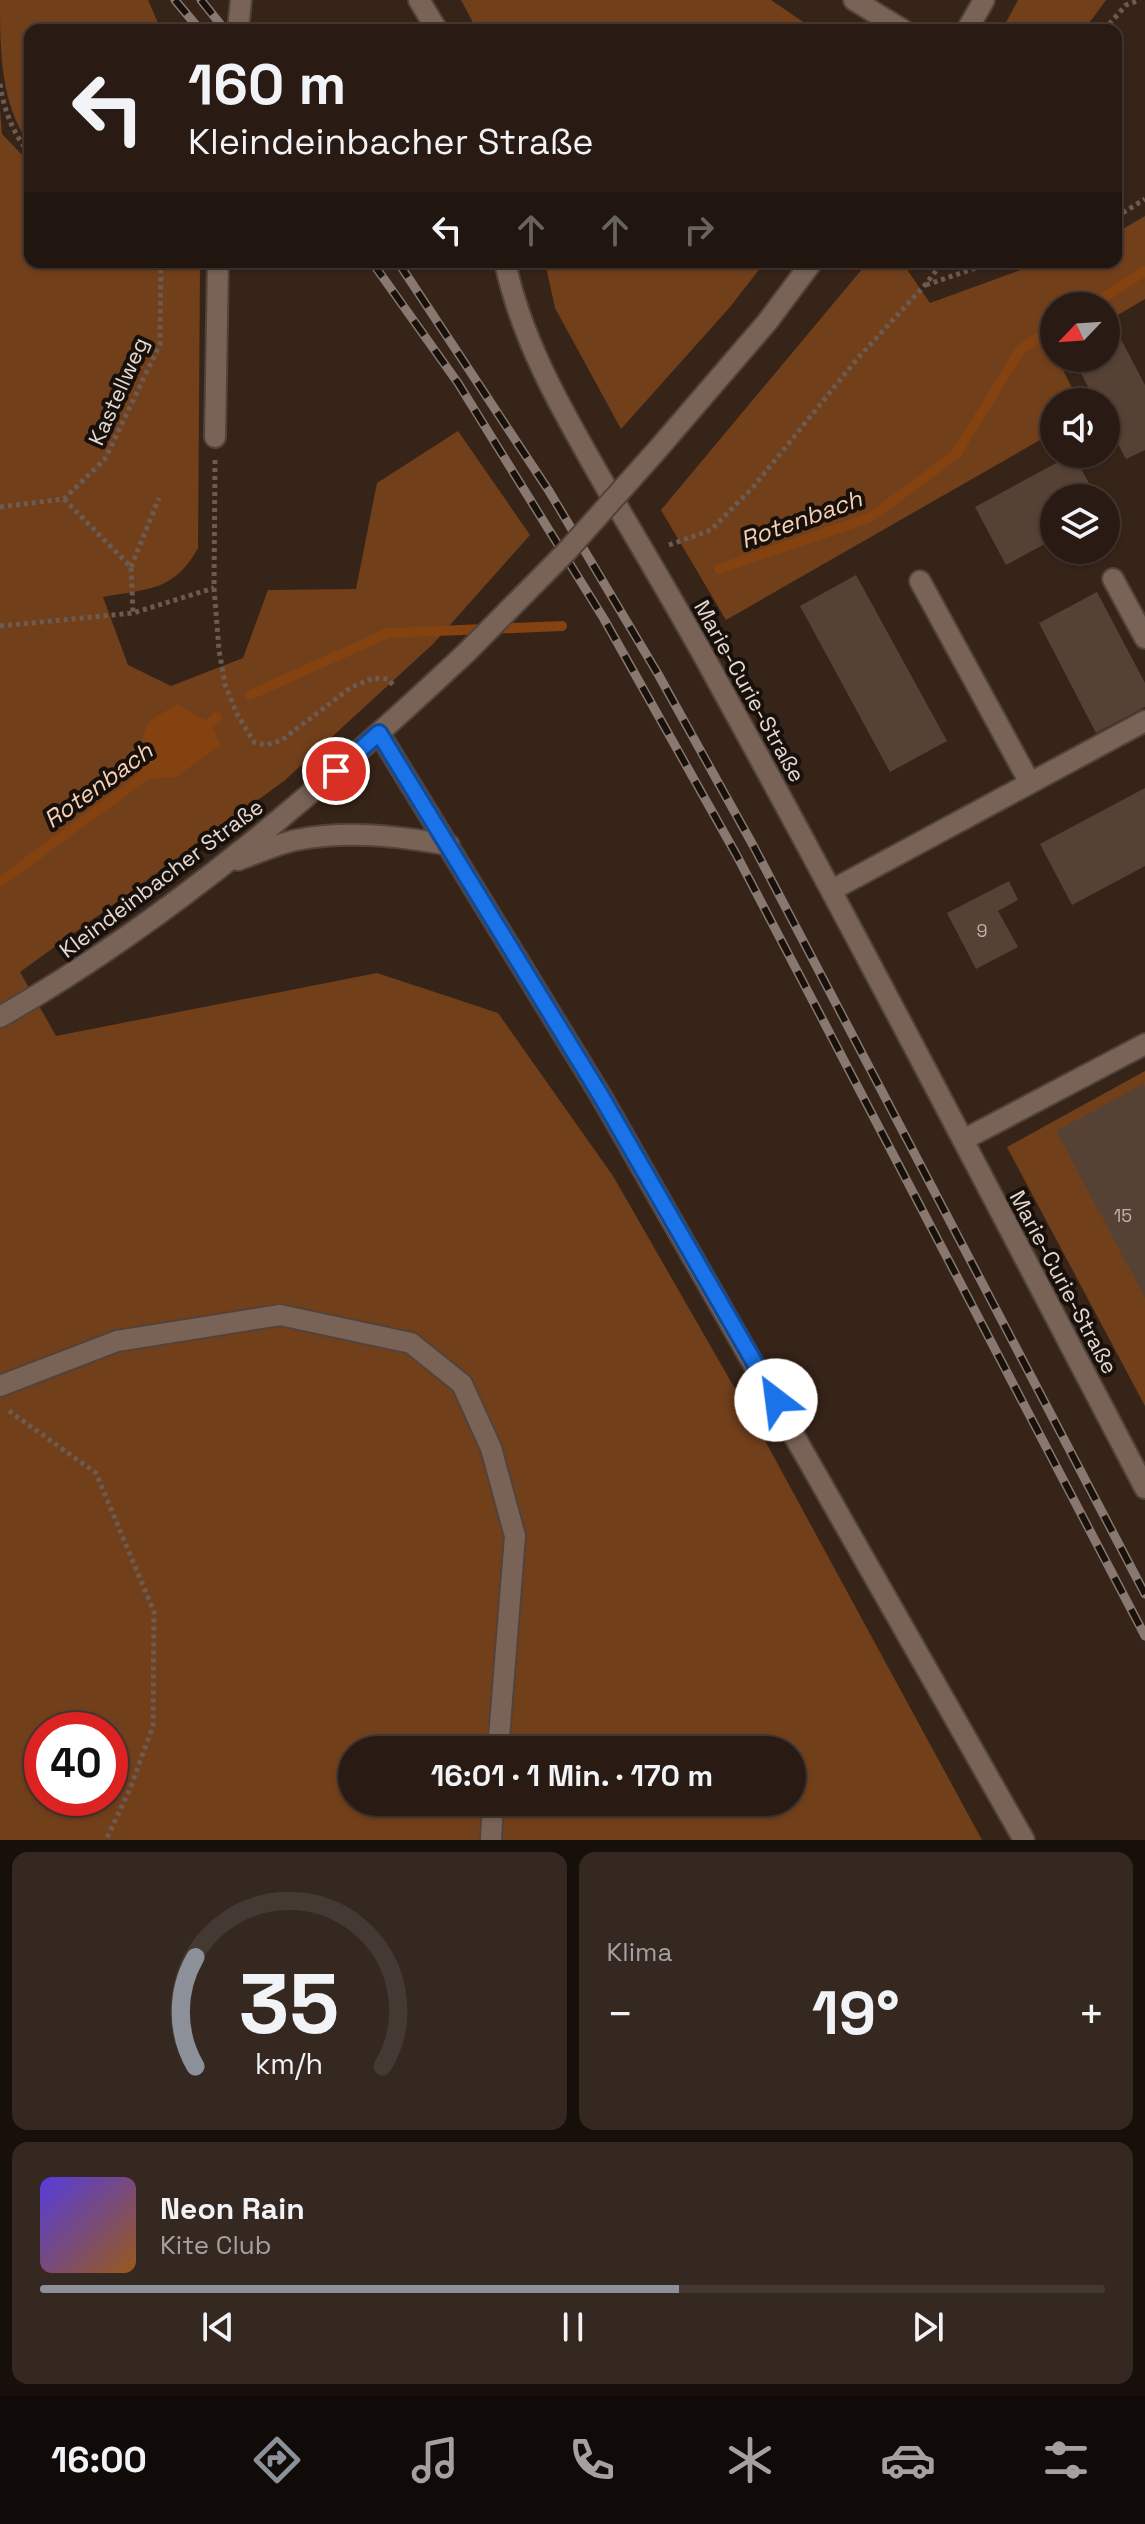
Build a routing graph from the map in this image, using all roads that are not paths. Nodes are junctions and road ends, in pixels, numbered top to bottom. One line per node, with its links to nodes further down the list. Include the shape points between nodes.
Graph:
1 (241, 0): 5 (street)
2 (419, 0): 6 (street)
3 (854, 0): 7 (street)
4 (984, 0): 8 (street)
5 (239, 24)
6 (433, 24)
7 (893, 24)
8 (970, 24)
9 (218, 268): 12 (street)
10 (506, 268): 21 (street, Marie-Curie-Straße, via 528,341 576,435)
11 (808, 268): 17 (street, Kleindeinbacher Straße, bridge, via 768,321 567,551)
12 (215, 437)
13 (1113, 579): 15 (street)
14 (920, 581): 18 (street)
15 (1145, 638)
16 (1145, 721): 18 (street)
17 (379, 733): 19 (street); 20 (street, Kleindeinbacher Straße)
18 (1030, 783): 21 (street)
19 (449, 845): 20 (street, via 349,834 295,840); 30 (street, via 609,1109)
20 (228, 863): 22 (street, Kleindeinbacher Straße, via 63,981)
21 (832, 890): 24 (street, Marie-Curie-Straße)
22 (0, 1017)
23 (1145, 1044): 24 (street)
24 (963, 1140): 26 (street, Marie-Curie-Straße)
25 (0, 1386): 27 (street, via 117,1341 280,1315 411,1343 462,1384 491,1448 515,1536)
26 (1145, 1488)
27 (499, 1736)
28 (492, 1816): 29 (street)
29 (491, 1840)
30 (1024, 1840)

